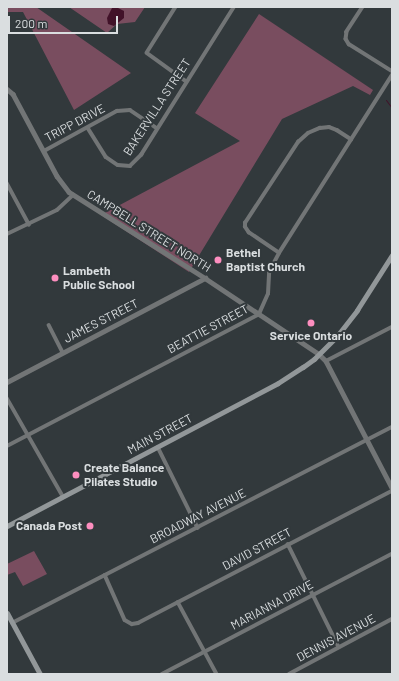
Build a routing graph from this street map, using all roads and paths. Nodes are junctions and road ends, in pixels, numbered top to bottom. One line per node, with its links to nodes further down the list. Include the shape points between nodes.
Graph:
1 (176, 7): 6 (street, via 147,53)
2 (234, 7): 6 (street, BAKERVILLA STREET)
3 (363, 7): 4 (street, via 347,32 346,39 349,44)
4 (392, 71)
5 (392, 75): 10 (street, BEATTIE STREET)
6 (186, 81): 9 (street, BAKERVILLA STREET)
7 (7, 89): 11 (street, CAMPBELL STREET NORTH, via 13,94)
8 (88, 128): 9 (street, TRIPP DRIVE, via 117,111 130,110); 9 (street, BAKERVILLA STREET, via 106,157 118,165 130,166 141,156); 11 (street, TRIPP DRIVE)
9 (157, 128)
10 (351, 140): 16 (street, BEATTIE STREET); 16 (street, via 329,127 308,133 298,142 245,223 249,234)
11 (44, 151): 13 (street, CAMPBELL STREET NORTH, via 57,176)
12 (7, 183): 14 (street)
13 (73, 195): 14 (street, via 56,210); 18 (street, CAMPBELL STREET NORTH)
14 (29, 224): 15 (street)
15 (7, 234)
16 (279, 253): 19 (street, BEATTIE STREET, via 269,272 268,294)
17 (392, 255): 23 (main road, MAIN STREET, via 357,310)
18 (205, 278): 19 (street, CAMPBELL STREET NORTH); 22 (street, JAMES STREET)
19 (259, 314): 23 (street, CAMPBELL STREET NORTH); 28 (street, BEATTIE STREET)
20 (49, 325): 22 (street)
21 (392, 327): 24 (street)
22 (63, 352): 25 (street, JAMES STREET)
23 (319, 354): 24 (street, CAMPBELL STREET NORTH); 31 (main road, MAIN STREET, via 278,384)
24 (326, 361): 29 (street, CAMPBELL STREET NORTH)
25 (7, 382)
26 (7, 398): 28 (street)
27 (392, 427): 29 (street, BROADWAY AVENUE)
28 (28, 435): 30 (street, BEATTIE STREET); 33 (street)
29 (367, 439): 32 (street, CAMPBELL STREET NORTH); 35 (street, BROADWAY AVENUE)
30 (7, 446)
31 (158, 447): 33 (main road, MAIN STREET); 35 (street)
32 (392, 490): 36 (street, DAVID STREET)
33 (63, 496): 34 (main road, MAIN STREET)
34 (7, 526)
35 (198, 528): 38 (street, BROADWAY AVENUE)
36 (288, 544): 39 (street); 40 (street, DAVID STREET)
37 (392, 554): 39 (street, MARIANNA DRIVE)
38 (105, 575): 40 (street, DAVID STREET, via 125,620 132,624); 43 (street, BROADWAY AVENUE)
39 (313, 594): 44 (street); 45 (street, MARIANNA DRIVE)
40 (178, 602): 45 (street)
41 (7, 613): 43 (main road)
42 (392, 619): 44 (street, DENNIS AVENUE)
43 (12, 623): 46 (main road)
44 (339, 647): 49 (street, DENNIS AVENUE)
45 (205, 652): 47 (street, MARIANNA DRIVE); 48 (street)
46 (40, 674)
47 (162, 674)
48 (217, 674)
49 (289, 674)

